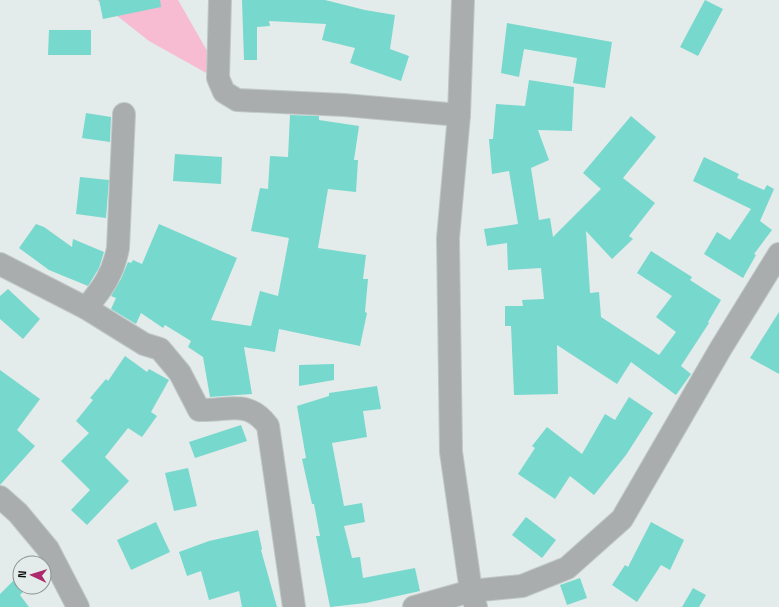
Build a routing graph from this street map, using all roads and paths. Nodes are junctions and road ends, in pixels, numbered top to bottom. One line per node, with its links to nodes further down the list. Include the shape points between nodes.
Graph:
1 (220, 0): 4 (street, via 218,78 224,92 237,100 344,105)
2 (463, 0): 4 (street)
3 (124, 114): 7 (street, via 118,248 115,263 105,286)
4 (459, 115): 9 (street, via 448,238 452,452)
5 (779, 254): 9 (street, via 622,519 567,568 522,586)
6 (0, 264): 7 (street)
7 (86, 308): 11 (street, via 144,344 160,349 180,373 199,410 247,408 261,416 268,426)
8 (0, 497): 10 (street, via 18,513 48,549)
9 (473, 599): 12 (street)
10 (78, 607)
11 (294, 607)
12 (414, 607)

